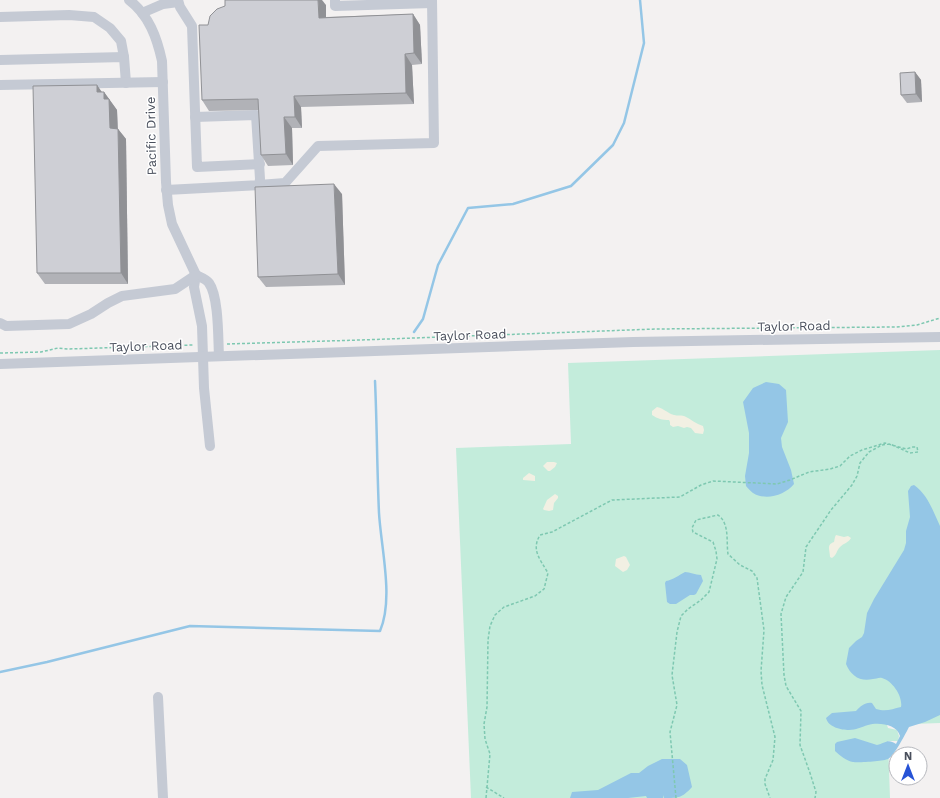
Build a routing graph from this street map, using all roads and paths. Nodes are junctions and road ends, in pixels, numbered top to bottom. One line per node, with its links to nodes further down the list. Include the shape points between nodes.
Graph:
1 (129, 0): 5 (street, Pacific Drive)
2 (335, 0): 4 (street, via 335,6)
3 (178, 1): 5 (street); 12 (street, via 192,26)
4 (432, 1): 14 (street, via 434,143 318,146 285,183)
5 (142, 13): 9 (street, Pacific Drive, via 152,27 158,43)
6 (0, 16): 7 (street, via 94,17 110,28 121,41)
7 (124, 57): 8 (street); 10 (street)
8 (0, 60)
9 (163, 82): 10 (street); 15 (street, Pacific Drive)
10 (126, 83): 11 (street)
11 (0, 85)
12 (195, 117): 13 (street, via 256,115); 13 (street, via 197,167)
13 (260, 164): 14 (street)
14 (259, 185): 15 (street)
15 (166, 190): 16 (street, Pacific Drive, via 172,224)
16 (196, 275): 18 (street, via 175,289 122,296 69,324 6,326); 23 (street, Pacific Drive, via 209,282 212,292 217,312); 24 (street, Pacific Drive, via 194,287 202,326)
17 (940, 318): 20 (path, via 917,325 896,327 656,329)
18 (0, 323)
19 (940, 337): 23 (street, Taylor Road, via 625,343)
20 (227, 344)
21 (190, 345): 22 (path, via 58,348 41,352)
22 (0, 353)
23 (219, 356): 24 (street, Taylor Road)
24 (203, 357): 25 (street, Taylor Road); 26 (street, Pacific Drive)
25 (0, 364)
26 (210, 446)
27 (158, 697): 29 (street)
28 (486, 787): 30 (path); 31 (path); 34 (path, via 490,754 484,724 490,626 495,615 504,607 535,596 544,589 548,573 536,551 540,535 552,532 612,500 680,496 713,481 777,484 809,472 840,466 850,456 885,443 906,449 917,447 918,452 910,453 890,444 882,445 869,452 860,462 852,485 806,547 803,572 786,597 781,614 786,686 801,711 800,745 816,792)
29 (164, 798)
30 (486, 798)
31 (504, 798)
32 (676, 798): 33 (path, via 670,732 677,706 672,675 677,632 681,616 709,592 717,559 714,542 694,532 692,528 696,520 718,515 725,525 728,554 740,565 752,571 757,578 764,630 762,685 775,737 773,760 765,779)
33 (770, 798)
34 (815, 798)

